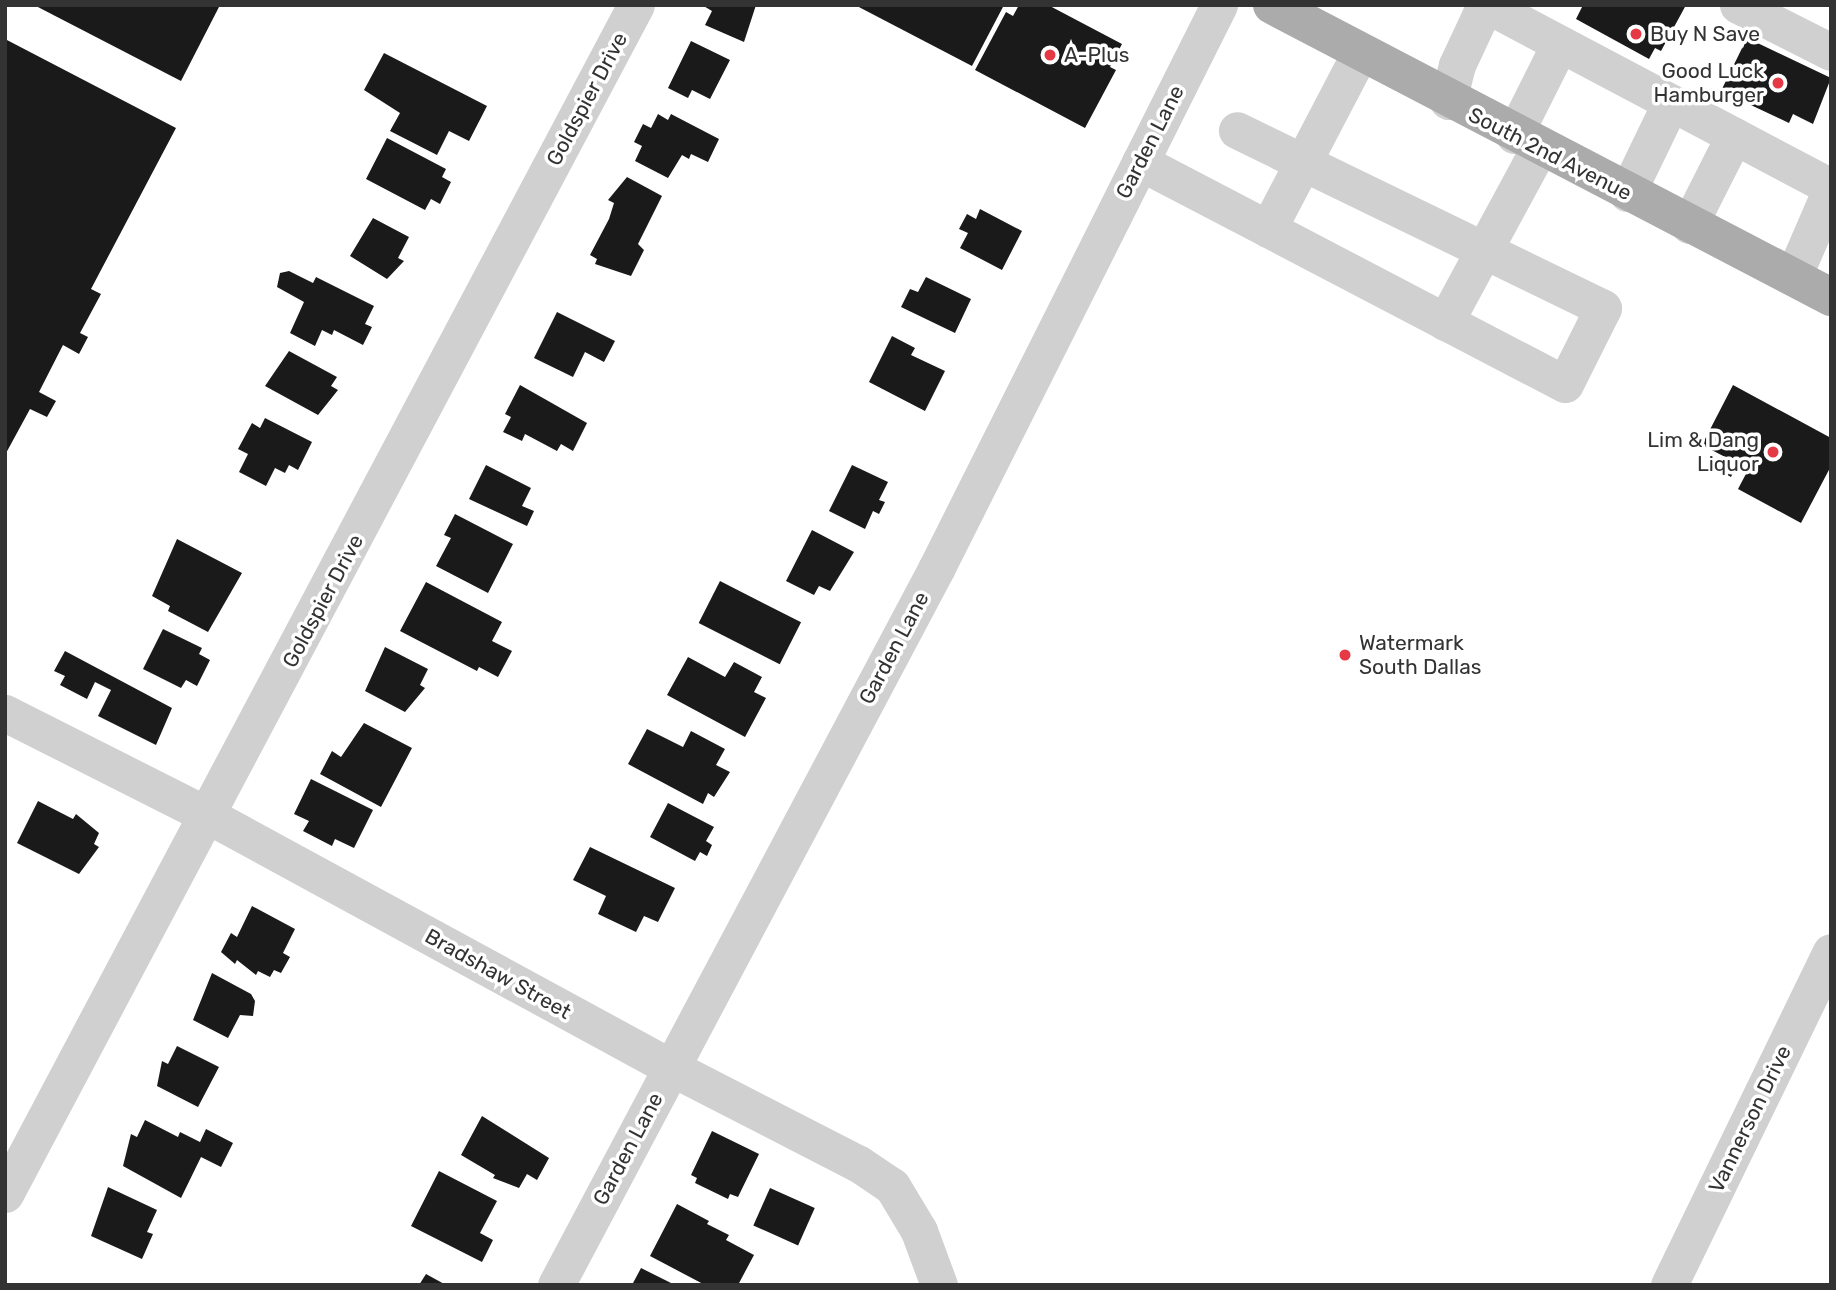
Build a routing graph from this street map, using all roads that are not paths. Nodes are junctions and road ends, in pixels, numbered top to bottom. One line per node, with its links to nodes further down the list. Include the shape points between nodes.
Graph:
1 (636, 5): 26 (street, Goldspier Drive)
2 (1219, 5): 15 (street, Garden Lane)
3 (1272, 5): 9 (main road, South 2nd Avenue)
4 (1486, 5): 6 (street); 10 (street, via 1457,65)
5 (1738, 5): 8 (street)
6 (1527, 15): 7 (street)
7 (1559, 45): 11 (street); 14 (street)
8 (1831, 52)
9 (1360, 53): 10 (main road, South 2nd Avenue); 16 (street)
10 (1448, 101): 14 (main road, South 2nd Avenue)
11 (1670, 104): 13 (street); 18 (street)
12 (1237, 130): 16 (street)
13 (1734, 136): 17 (street); 19 (street)
14 (1527, 142): 18 (main road, South 2nd Avenue); 21 (street)
15 (1140, 162): 20 (street); 28 (street, Garden Lane, via 936,569)
16 (1303, 162): 20 (street); 21 (street)
17 (1831, 188): 22 (street)
18 (1627, 193): 19 (main road, South 2nd Avenue)
19 (1689, 225): 22 (main road, South 2nd Avenue)
20 (1268, 229): 24 (street)
21 (1484, 251): 24 (street); 24 (street, via 1604,308 1565,384)
22 (1793, 277): 23 (main road, South 2nd Avenue)
23 (1831, 297)
24 (1445, 322)
25 (5, 713): 26 (street, Bradshaw Street)
26 (209, 816): 28 (street, Bradshaw Street); 29 (street, Goldspier Drive)
27 (1831, 952): 32 (street, Vannerson Drive)
28 (671, 1068): 30 (street, Garden Lane); 31 (street, Bradshaw Street, via 859,1164 892,1186 919,1230)
29 (5, 1194)
30 (556, 1285)
31 (939, 1285)
32 (1669, 1285)

